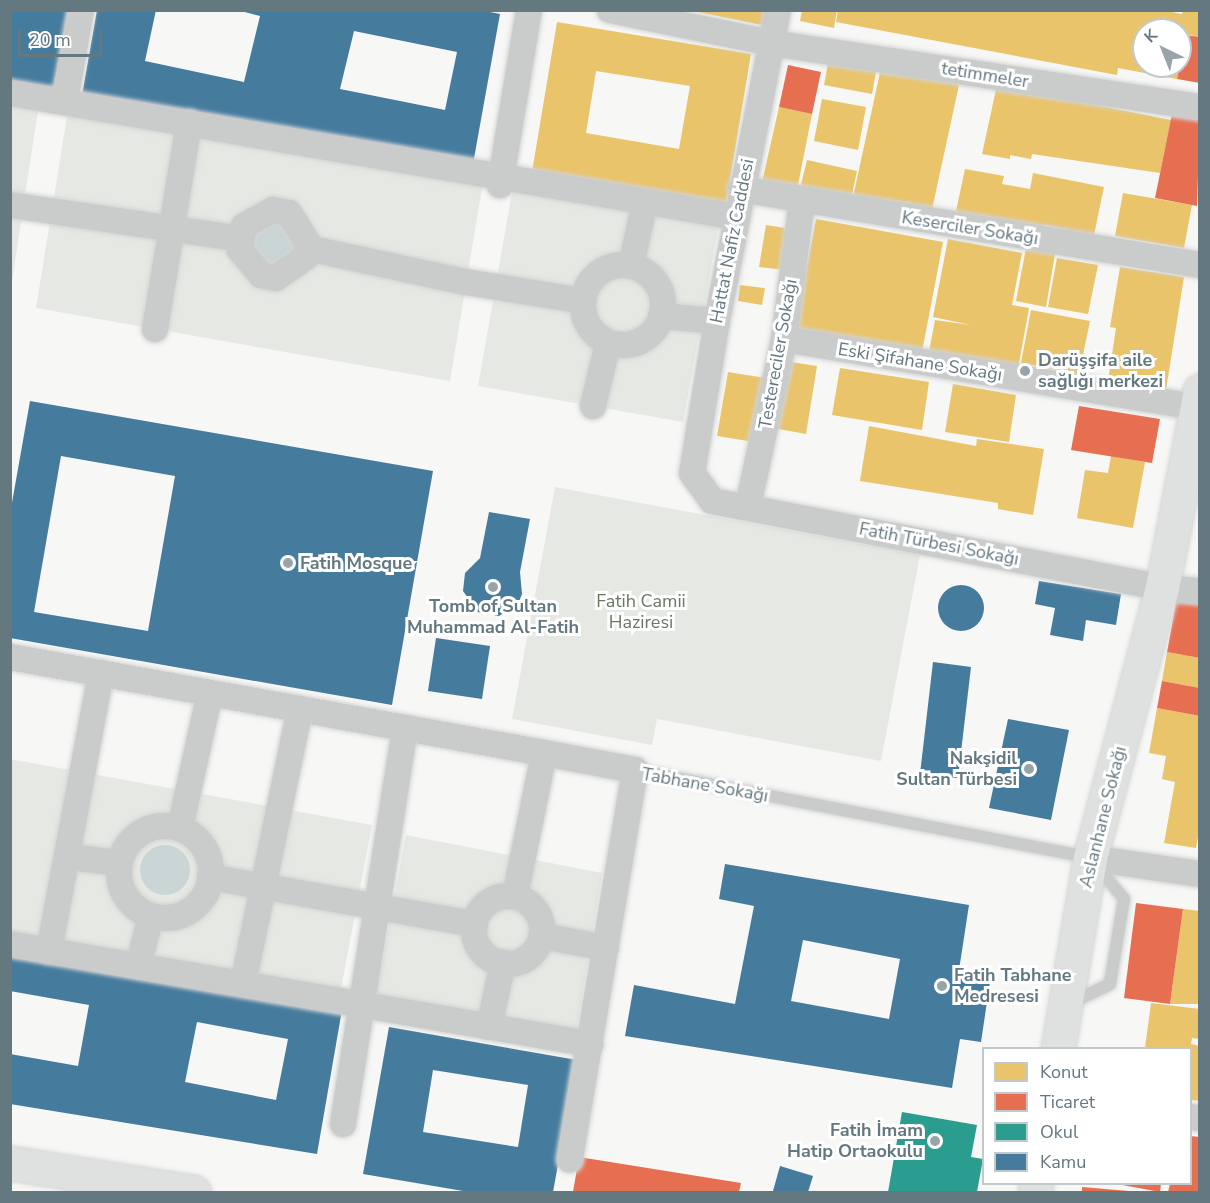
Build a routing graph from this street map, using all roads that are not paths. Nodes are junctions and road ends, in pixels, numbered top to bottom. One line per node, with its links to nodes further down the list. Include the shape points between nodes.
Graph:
1 (81, 10): 6 (street)
2 (529, 10): 10 (street)
3 (610, 10): 5 (street, tetimmeler)
4 (778, 10): 5 (street, Hattat Nafiz Caddesi)
5 (771, 43): 8 (street, tetimmeler); 11 (street, Hattat Nafiz Caddesi)
6 (67, 88)
7 (10, 93): 9 (street)
8 (1200, 107)
9 (189, 123): 10 (street); 16 (street)
10 (500, 181): 13 (street)
11 (741, 189): 12 (street, Keserciler Sokağı); 15 (street, Hattat Nafiz Caddesi)
12 (802, 200): 19 (street, Keserciler Sokağı); 25 (street, Testereciler Sokağı)
13 (645, 202): 15 (street); 20 (street)
14 (10, 205): 16 (street)
15 (736, 217): 23 (street, Hattat Nafiz Caddesi)
16 (173, 228): 17 (street); 24 (street)
17 (242, 239): 18 (street, via 244,226 273,210 289,213); 18 (street, via 240,250 261,275 276,278 306,257)
18 (307, 248): 21 (street, via 466,282)
19 (1200, 265)
20 (631, 266): 21 (street, via 605,269 587,288); 22 (street, via 653,279 660,291)
21 (583, 301): 26 (street, via 588,326)
22 (661, 316): 23 (street); 26 (street, via 655,328 634,344)
23 (717, 321): 29 (street, Hattat Nafiz Caddesi)
24 (155, 329)
25 (784, 339): 27 (street, Eski Şifahane Sokağı); 30 (street, Testereciler Sokağı)
26 (608, 343): 28 (street)
27 (1199, 402): 31 (street, Aslanhane Sokağı)
28 (593, 406)
29 (692, 473): 30 (street, Fatih Türbesi Sokağı, via 712,501)
30 (747, 506): 31 (street, Fatih Türbesi Sokağı)
31 (1162, 588): 32 (street, Fatih Türbesi Sokağı); 42 (street, Aslanhane Sokağı)
32 (1200, 591)
33 (10, 657): 34 (street)
34 (101, 673): 35 (street); 41 (street)
35 (210, 693): 36 (street); 40 (street)
36 (300, 709): 37 (street); 46 (street)
37 (405, 728): 38 (street); 48 (street)
38 (544, 753): 39 (street); 47 (street)
39 (636, 770): 42 (lane, Tabhane Sokağı); 53 (street, Tabhane Sokağı)
40 (180, 828): 43 (street, via 149,829 135,836); 45 (street, via 204,847)
41 (69, 857): 43 (street); 54 (street)
42 (1090, 858): 44 (street); 61 (street, Aslanhane Sokağı)
43 (120, 863): 49 (street, via 122,889 129,901)
44 (1200, 874)
45 (210, 877): 46 (street); 49 (street, via 207,890 189,910 164,918)
46 (264, 887): 48 (street); 57 (street)
47 (515, 896): 50 (street, via 494,899 478,914); 51 (street, via 533,906 539,915)
48 (376, 906): 50 (street); 58 (street)
49 (151, 916): 56 (street)
50 (475, 924): 55 (street, via 479,947)
51 (542, 936): 53 (street); 55 (street, via 530,956 519,962)
52 (10, 944): 54 (street)
53 (606, 948): 60 (street, Tabhane Sokağı)
54 (49, 951): 56 (street)
55 (503, 963): 59 (street)
56 (138, 966): 57 (street)
57 (243, 984): 58 (street)
58 (361, 1005): 59 (street); 62 (street)
59 (489, 1027): 60 (street)
60 (590, 1044): 63 (street, Tabhane Sokağı)
61 (1058, 1047)
62 (342, 1124)
63 (570, 1160)
64 (10, 1163): 65 (street)
65 (194, 1192)

